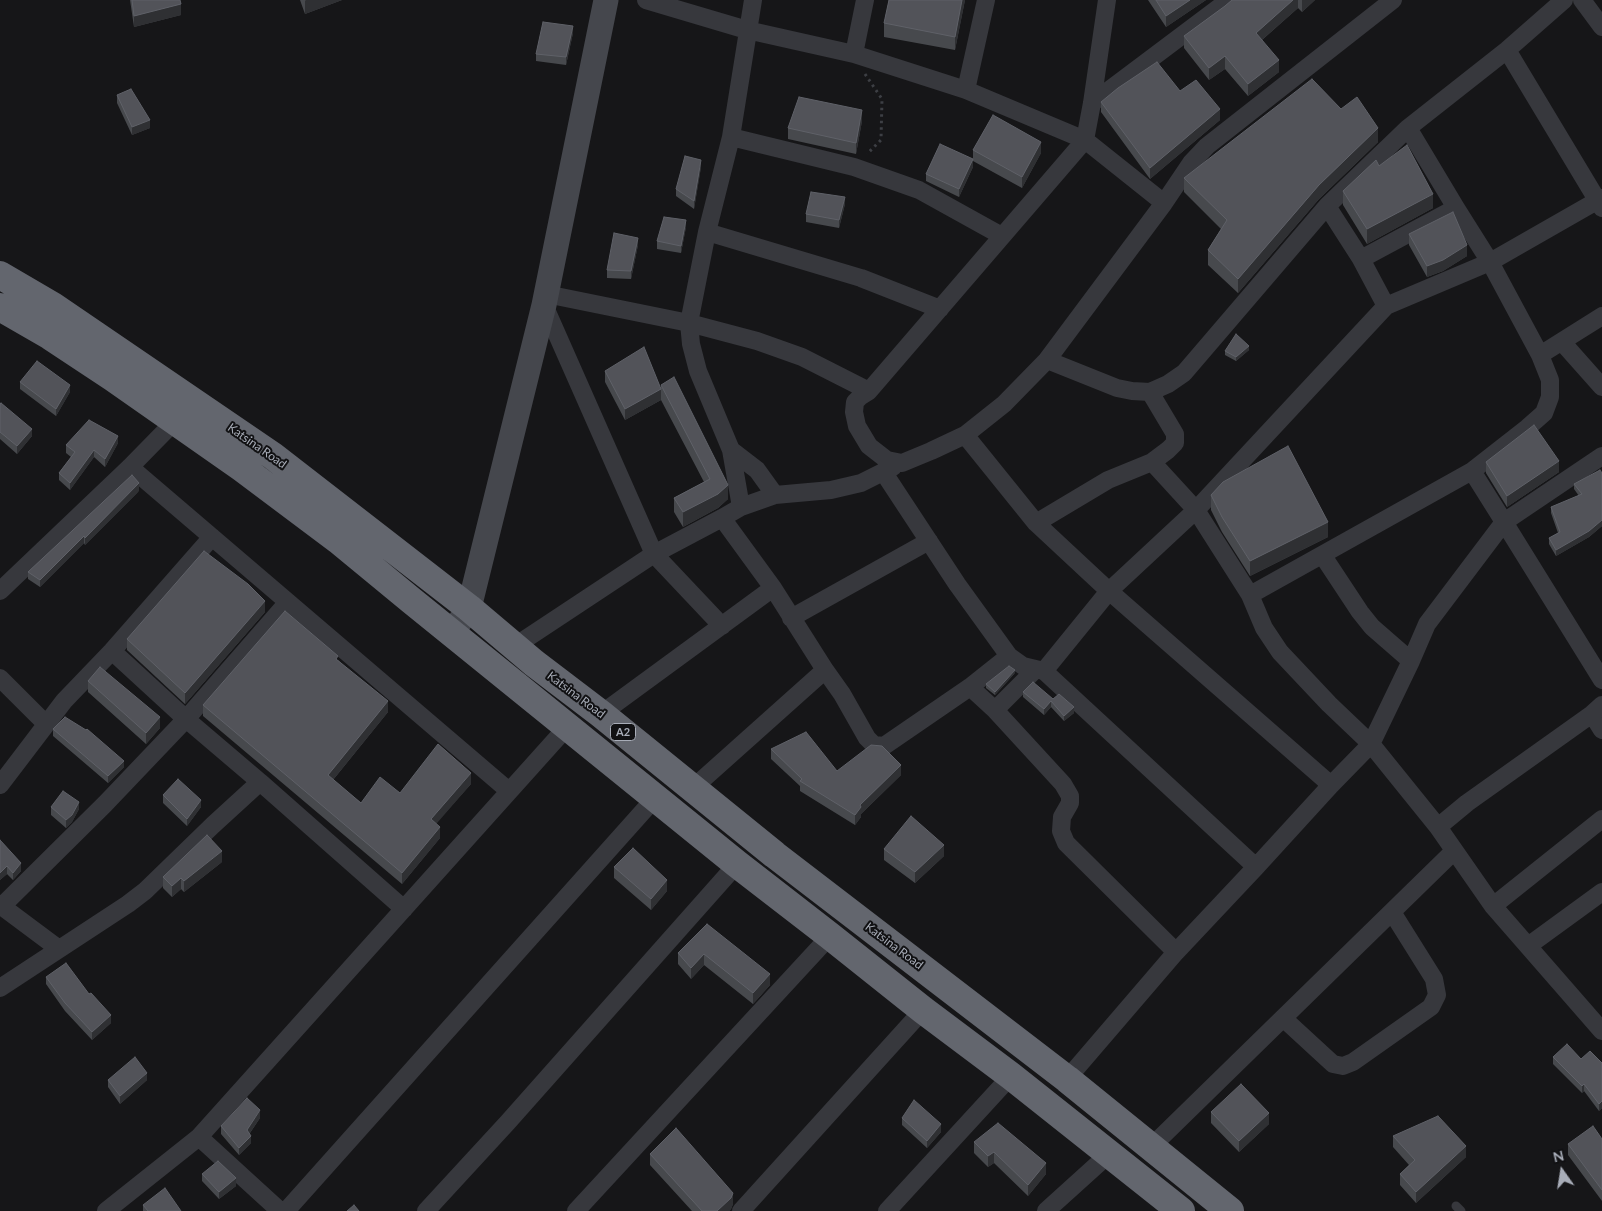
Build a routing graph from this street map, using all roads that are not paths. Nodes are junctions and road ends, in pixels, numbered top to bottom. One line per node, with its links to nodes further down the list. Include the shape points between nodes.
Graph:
1 (606, 0): 29 (main road)
2 (646, 0): 12 (street)
3 (753, 0): 12 (street)
4 (865, 0): 14 (street)
5 (986, 0): 15 (street)
6 (1106, 0): 16 (street)
7 (1229, 0): 16 (street)
8 (1393, 0): 21 (street, via 1206,146)
9 (1564, 0): 13 (street)
10 (1582, 0): 11 (street)
11 (1602, 27)
12 (747, 30): 14 (street); 18 (street)
13 (1507, 50): 17 (street); 20 (street)
14 (857, 60): 15 (street)
15 (966, 90): 19 (street)
16 (1092, 103): 19 (street)
17 (1408, 128): 22 (street); 23 (street)
18 (731, 137): 24 (street); 25 (street, via 854,167 920,190)
19 (1085, 140): 21 (street); 25 (street)
20 (1600, 202): 27 (street)
21 (1164, 203): 37 (street)
22 (1327, 206): 26 (street); 40 (street, via 1184,373)
23 (1456, 208): 26 (street); 27 (street)
24 (707, 232): 32 (street, via 862,278); 34 (street)
25 (1002, 236): 32 (street)
26 (1361, 259): 30 (street)
27 (1490, 262): 30 (street); 36 (street)
28 (0, 275): 65 (highway, Katsina Road / A2, via 54,306 273,456)
29 (545, 299): 34 (street); 58 (street); 65 (main road)
30 (1386, 306): 52 (street)
31 (0, 307): 41 (highway, A2, via 50,336)
32 (940, 309): 39 (street)
33 (1602, 316): 35 (street)
34 (689, 323): 39 (street, via 757,341 802,358); 43 (street, via 698,371)
35 (1562, 342): 36 (street); 38 (street)
36 (1540, 355): 48 (street, via 1550,380 1550,398 1544,413)
37 (1047, 360): 40 (street, via 1117,388); 42 (street, via 1004,404)
38 (1602, 387)
39 (869, 391): 45 (street, via 855,402 857,426 869,446 887,460)
40 (1150, 392): 46 (street, via 1175,434 1175,443)
41 (175, 421): 47 (street); 68 (highway, A2, via 338,540)
42 (965, 435): 45 (street); 55 (street)
43 (731, 450): 50 (street, via 757,470); 51 (street)
44 (1602, 456): 54 (street)
45 (902, 462): 49 (street)
46 (1152, 462): 52 (street); 55 (street, via 1108,480)
47 (130, 467): 56 (street); 61 (street)
48 (1472, 471): 54 (street); 59 (street)
49 (884, 473): 50 (street, via 831,490); 57 (street)
50 (775, 495): 51 (street)
51 (741, 507): 53 (street)
52 (1196, 510): 62 (street); 63 (street)
53 (722, 518): 58 (street); 60 (street)
54 (1504, 522): 72 (street, via 1427,624); 76 (street)
55 (1036, 523): 62 (street)
56 (212, 537): 64 (street); 70 (street)
57 (929, 541): 66 (street); 71 (street)
58 (654, 554): 67 (street); 69 (street)
59 (1323, 556): 63 (street); 72 (street, via 1372,627)
60 (773, 588): 66 (street); 67 (street)
61 (0, 591)
62 (1109, 591): 74 (street); 88 (street)
63 (1250, 595): 85 (street, via 1264,628 1280,652)
64 (288, 602): 81 (street); 90 (street)
65 (469, 608): 68 (main road); 69 (highway, Katsina Road / A2)
66 (791, 618): 73 (street)
67 (722, 626): 80 (street)
68 (452, 633): 83 (highway, A2)
69 (516, 646): 80 (highway, Katsina Road / A2)
70 (112, 651): 81 (street); 82 (street)
71 (1009, 656): 74 (street, via 1023,666); 77 (street)
72 (1412, 662): 85 (street)
73 (825, 670): 77 (street, via 874,745 884,746); 89 (street)
74 (1040, 670): 79 (street); 96 (street)
75 (0, 678): 82 (street)
76 (1602, 680)
77 (970, 688): 79 (street)
78 (1597, 709): 84 (street); 93 (street)
79 (995, 710): 105 (street, via 1063,784 1070,796 1062,817 1061,831 1066,843)
80 (602, 714): 89 (highway, Katsina Road / A2)
81 (186, 719): 86 (street); 98 (street, via 105,804)
82 (46, 724): 87 (street)
83 (567, 727): 90 (street); 91 (highway, A2)
84 (1602, 730)
85 (1371, 744): 88 (street); 93 (street)
86 (260, 782): 100 (street); 104 (street, via 145,891)
87 (0, 785)
88 (1331, 785): 96 (street)
89 (693, 788): 111 (highway, Katsina Road / A2, via 775,855)
90 (509, 791): 100 (street)
91 (656, 798): 95 (highway, A2); 117 (street)
92 (1602, 819): 99 (street)
93 (1438, 827): 94 (street)
94 (1454, 851): 99 (street); 101 (street)
95 (737, 864): 102 (highway, A2); 118 (street)
96 (1256, 867): 105 (street)
97 (1602, 892): 103 (street)
98 (1, 905): 104 (street)
99 (1493, 906): 103 (street)
100 (404, 909): 112 (street)
101 (1392, 912): 108 (street); 108 (street, via 1434,979 1437,995 1431,1007 1343,1066 1333,1064)
102 (830, 936): 107 (highway, A2); 119 (street)
103 (1528, 946): 109 (street)
104 (59, 949): 106 (street)
105 (1176, 952): 111 (street)
106 (0, 988)
107 (923, 1010): 110 (highway, A2); 120 (street)
108 (1283, 1018): 113 (street)
109 (1598, 1020)
110 (1010, 1076): 114 (highway, A2); 121 (street)
111 (1067, 1079): 113 (highway, Katsina Road / A2)
112 (199, 1137): 115 (street); 116 (street)
113 (1152, 1146): 124 (highway, Katsina Road / A2)
114 (1109, 1154): 122 (street); 123 (highway, A2)
115 (106, 1211)
116 (280, 1211)
117 (286, 1211)
118 (426, 1211)
119 (576, 1211)
120 (741, 1211)
121 (887, 1211)
122 (1046, 1211)
123 (1181, 1211)
124 (1230, 1211)

